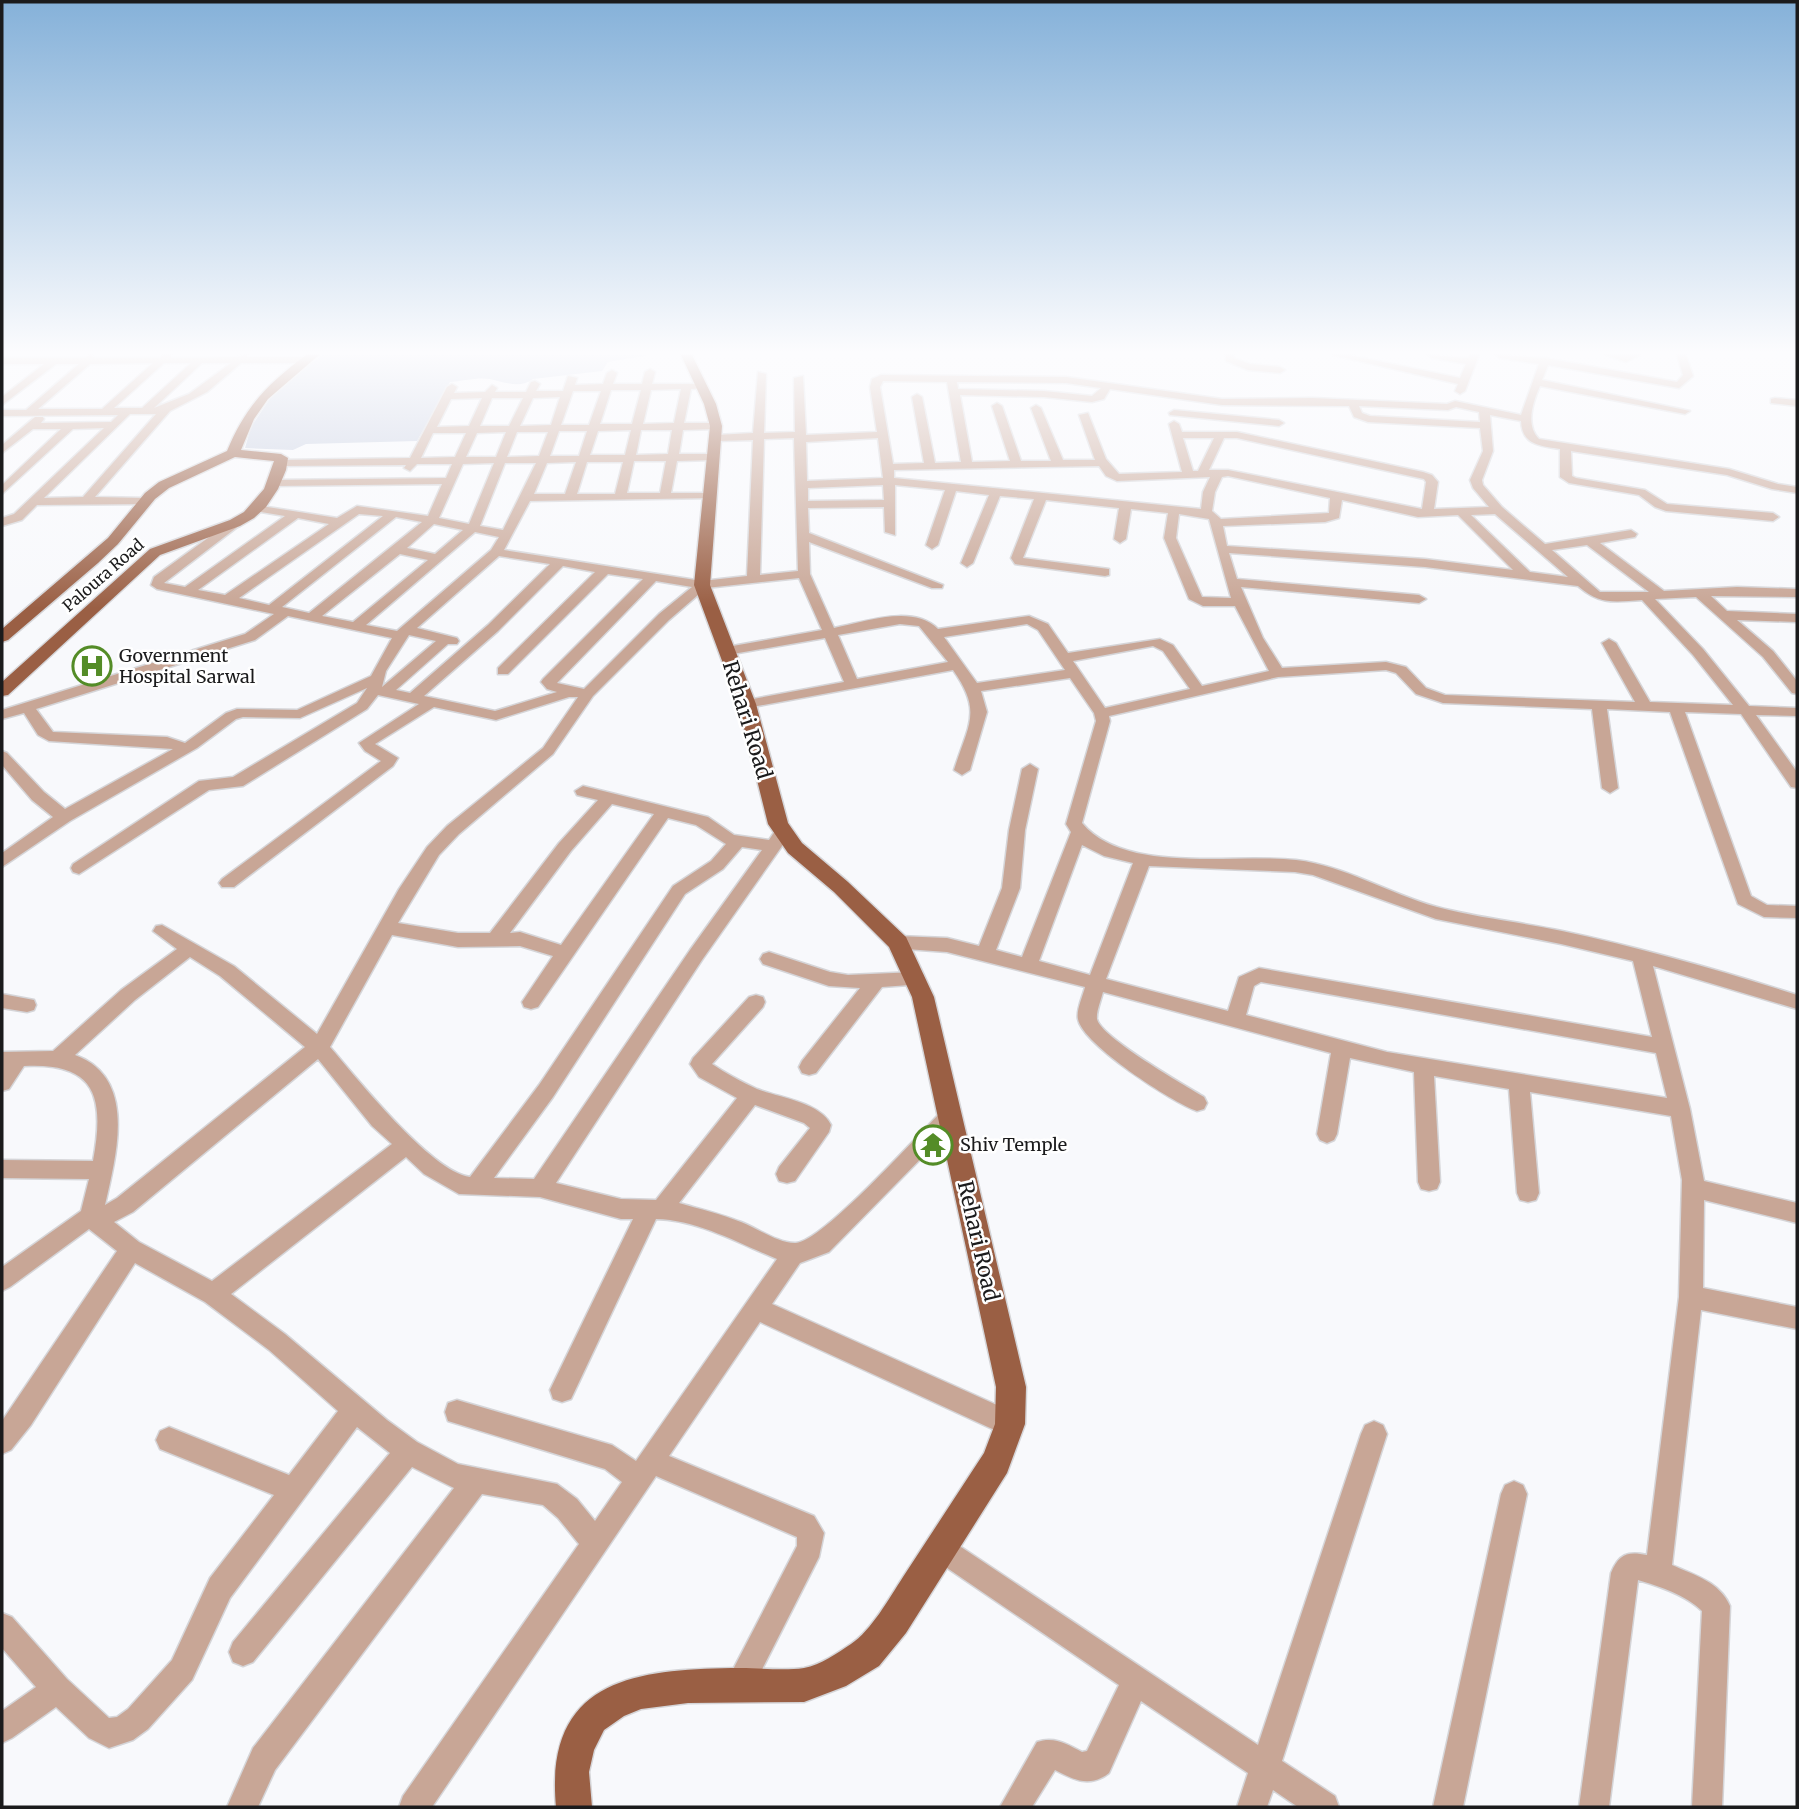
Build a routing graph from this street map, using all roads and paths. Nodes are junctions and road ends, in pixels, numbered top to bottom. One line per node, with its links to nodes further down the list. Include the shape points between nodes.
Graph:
1 (56, 439): 58 (street)
2 (98, 439): 68 (street)
3 (139, 439): 67 (street)
4 (238, 439): 28 (main road)
5 (425, 439): 35 (street)
6 (468, 439): 36 (street)
7 (509, 439): 33 (street)
8 (550, 439): 34 (street)
9 (591, 439): 32 (street)
10 (634, 439): 30 (street)
11 (676, 439): 31 (street)
12 (715, 439): 29 (main road, Rehari Road)
13 (759, 439): 106 (street)
14 (799, 439): 54 (street)
15 (884, 439): 45 (street)
16 (925, 439): 44 (street)
17 (962, 439): 42 (street)
18 (1008, 439): 41 (street)
19 (1049, 439): 39 (street)
20 (1094, 439): 40 (street)
21 (1177, 439): 47 (street)
22 (1218, 439): 48 (street)
23 (1260, 439): 79 (street, via 1428,477 1432,482)
24 (1487, 439): 75 (street, via 1489,451 1476,484)
25 (1531, 439): 26 (street)
26 (1564, 447): 57 (street, via 1729,472); 80 (street, via 1566,477 1573,481 1641,492 1666,507)
27 (380, 448): 37 (street)
28 (233, 453): 38 (main road, via 281,458); 69 (main road, via 179,477)
29 (713, 457): 31 (street); 62 (main road, Rehari Road)
30 (629, 458): 31 (street); 32 (street); 65 (street)
31 (673, 458): 61 (street)
32 (584, 459): 34 (street); 64 (street)
33 (500, 460): 34 (street); 36 (street); 86 (street)
34 (542, 460): 66 (street)
35 (414, 461): 36 (street); 37 (street); 50 (street)
36 (457, 461): 51 (street)
37 (371, 462): 38 (street); 49 (street)
38 (281, 463): 53 (main road, Paloura Road)
39 (1058, 463): 40 (street); 41 (street)
40 (1103, 463): 47 (street, via 1117,478)
41 (1016, 464): 43 (street)
42 (967, 465): 43 (street); 44 (street)
43 (982, 465): 56 (street)
44 (930, 466): 45 (street)
45 (888, 467): 52 (street)
46 (1218, 472): 48 (street); 63 (street); 81 (street, via 1209,492)
47 (1188, 474): 48 (street)
48 (1202, 474)
49 (358, 481): 50 (street); 53 (street)
50 (404, 481): 51 (street)
51 (447, 481): 82 (street)
52 (890, 481): 54 (street); 55 (street); 70 (street)
53 (274, 483): 73 (main road, Paloura Road)
54 (801, 485): 72 (street)
55 (952, 487): 56 (street); 93 (street)
56 (974, 489): 59 (street)
57 (1797, 490)
58 (2, 491)
59 (996, 491): 60 (street); 100 (street)
60 (1042, 495): 71 (street); 102 (street, via 1019,561)
61 (665, 496): 62 (street); 65 (street)
62 (708, 496): 110 (main road, Rehari Road)
63 (1336, 496): 79 (street); 81 (street, via 1335,514 1325,518)
64 (570, 497): 65 (street); 66 (street)
65 (620, 497)
66 (528, 498): 90 (street)
67 (86, 500): 68 (street); 69 (street)
68 (34, 502): 83 (street, via 13,520)
69 (145, 502): 129 (main road, via 107,547)
70 (890, 503): 72 (street); 87 (street)
71 (1126, 504): 74 (street); 91 (street)
72 (802, 505): 88 (street)
73 (259, 508): 78 (street); 85 (main road, Paloura Road)
74 (1174, 509): 81 (street); 120 (street, via 1170,538 1196,599)
75 (1498, 510): 76 (street); 94 (street)
76 (1462, 512): 79 (street); 104 (street)
77 (394, 513): 82 (street); 84 (street, via 363,509); 121 (street)
78 (296, 514): 84 (street); 112 (street)
79 (1427, 514)
80 (1773, 517)
81 (1211, 518): 96 (street)
82 (432, 520): 86 (street); 95 (street)
83 (2, 522)
84 (338, 522): 118 (street)
85 (234, 525): 112 (street, via 157,583); 142 (main road, Paloura Road, via 155,552)
86 (473, 528): 90 (street); 98 (street)
87 (891, 532)
88 (802, 534): 103 (street); 111 (street)
89 (1631, 534): 92 (street)
90 (508, 535): 97 (street)
91 (1120, 539)
92 (1590, 541): 94 (street); 116 (street)
93 (932, 545)
94 (1544, 548): 109 (street)
95 (398, 550): 98 (street); 123 (street)
96 (1224, 550): 104 (street, via 1425,563); 108 (street)
97 (496, 552): 99 (street); 126 (street)
98 (438, 558): 125 (street)
99 (560, 562): 101 (street); 132 (street)
100 (967, 563)
101 (604, 570): 105 (street); 136 (street)
102 (1105, 572)
103 (804, 574): 106 (street); 127 (street)
104 (1526, 576): 109 (street)
105 (652, 578): 110 (street); 144 (street, via 548,682)
106 (753, 580): 110 (street)
107 (1797, 581): 113 (street)
108 (1234, 583): 119 (street); 120 (street)
109 (1583, 583): 117 (street, via 1601,597)
110 (702, 585): 133 (main road, Rehari Road); 144 (street)
111 (937, 585)
112 (189, 590): 118 (street)
113 (1768, 591): 114 (street); 115 (street)
114 (1699, 593): 116 (street); 122 (street)
115 (1797, 593)
116 (1661, 595): 117 (street)
117 (1645, 596): 152 (street)
118 (229, 599): 121 (street)
119 (1419, 599)
120 (1242, 602): 137 (street, via 1260,648)
121 (280, 610): 123 (street); 149 (street, via 250,638)
122 (1724, 615): 124 (street); 141 (street, via 1768,654)
123 (313, 617): 125 (street)
124 (1797, 618)
125 (357, 626): 126 (street)
126 (403, 633): 130 (street); 139 (street)
127 (830, 634): 128 (street, via 908,619 923,622); 133 (street); 138 (street)
128 (935, 634): 134 (street); 135 (street, via 1035,621)
129 (2, 637)
130 (445, 640): 132 (street); 139 (street)
131 (1609, 643): 150 (street)
132 (473, 646): 145 (street)
133 (727, 651): 147 (main road, Rehari Road)
134 (957, 665): 138 (street); 140 (street)
135 (1068, 665): 140 (street); 143 (street, via 1155,642 1168,648); 154 (street)
136 (503, 671)
137 (1278, 673): 143 (street); 148 (street, via 1385,666 1401,670 1421,691 1443,699)
138 (852, 684): 147 (street)
139 (378, 687): 145 (street); 156 (street, via 300,714 242,712); 171 (street, via 362,706 240,780 205,785)
140 (973, 688): 158 (street, via 980,705)
141 (1797, 690)
142 (2, 691)
143 (1199, 691): 154 (street)
144 (582, 693): 146 (street, via 496,716); 174 (street, via 548,751 442,840)
145 (412, 699): 146 (street)
146 (430, 704): 172 (street, via 368,743 390,758 388,763)
147 (747, 704): 167 (main road, Rehari Road)
148 (1599, 705): 150 (street); 161 (street)
149 (27, 706): 155 (street); 156 (street, via 49,736 167,742)
150 (1645, 707): 151 (street)
151 (1676, 708): 152 (street); 173 (street, via 1744,900 1764,911)
152 (1745, 710): 153 (street); 160 (street)
153 (1797, 712)
154 (1101, 713): 166 (street, via 1100,733 1075,816)
155 (2, 715)
156 (182, 749): 165 (street)
157 (2, 756): 165 (street)
158 (962, 769)
159 (1030, 769): 180 (street, via 1011,888)
160 (1797, 783)
161 (1610, 788)
162 (583, 791): 163 (street)
163 (609, 797): 164 (street); 176 (street)
164 (664, 811): 168 (street, via 702,821); 179 (street)
165 (64, 817): 169 (street)
166 (1078, 834): 170 (street, via 1096,846); 183 (street)
167 (778, 839): 168 (street); 177 (main road, Rehari Road, via 841,887); 213 (street)
168 (738, 841): 212 (street, via 717,865 679,891)
169 (2, 861)
170 (1142, 861): 181 (street, via 1272,864 1318,870 1433,912); 186 (street)
171 (79, 868)
172 (228, 883)
173 (1797, 912)
174 (387, 928): 176 (street, via 440,938); 193 (street)
175 (162, 931): 178 (street)
176 (495, 940): 179 (street, via 520,939)
177 (898, 943): 180 (street, via 947,945); 184 (main road, Rehari Road)
178 (190, 948): 193 (street, via 227,971); 196 (street, via 128,995)
179 (565, 953): 188 (street)
180 (985, 954): 183 (street)
181 (1641, 956): 190 (street); 194 (street)
182 (769, 958): 185 (street, via 829,979)
183 (1029, 964): 186 (street)
184 (916, 979): 185 (street); 205 (main road, Rehari Road, via 928,1010)
185 (877, 981): 198 (street)
186 (1096, 982): 192 (street); 203 (street, via 1087,1018 1092,1030 1114,1050)
187 (2, 1000): 191 (street)
188 (531, 1002)
189 (756, 1002): 202 (street, via 700,1064)
190 (1797, 1002)
191 (27, 1005)
192 (1235, 1020): 194 (street, via 1246,982 1259,975); 195 (street)
193 (319, 1047): 207 (street); 218 (street, via 125,1205)
194 (1663, 1047): 204 (street)
195 (1342, 1048): 199 (street); 206 (street)
196 (57, 1059): 197 (street); 209 (street, via 85,1067 103,1087 106,1144)
197 (10, 1060): 200 (street)
198 (809, 1067)
199 (1424, 1068): 201 (street); 211 (street)
200 (2, 1083)
201 (1519, 1083): 204 (street); 215 (street)
202 (748, 1094): 210 (street, via 821,1125); 216 (street)
203 (1197, 1103)
204 (1681, 1109): 214 (street)
205 (949, 1117): 220 (street, via 821,1245); 229 (main road, Rehari Road, via 1011,1387)
206 (1327, 1134)
207 (405, 1146): 212 (street, via 448,1179); 222 (street)
208 (2, 1169): 209 (street)
209 (101, 1170): 218 (street)
210 (787, 1174)
211 (1429, 1182)
212 (475, 1188): 213 (street)
213 (540, 1188): 216 (street, via 621,1209)
214 (1693, 1188): 217 (street); 223 (street)
215 (1528, 1193)
216 (655, 1210): 220 (street, via 734,1229); 226 (street)
217 (1797, 1213)
218 (91, 1217): 219 (street); 221 (street)
219 (131, 1249): 222 (street); 232 (street)
220 (793, 1254): 224 (street)
221 (5, 1274)
222 (213, 1294): 227 (street)
223 (1691, 1297): 225 (street); 240 (street)
224 (755, 1308): 229 (street); 234 (street)
225 (1797, 1318)
226 (562, 1390)
227 (355, 1409): 233 (street); 236 (street)
228 (457, 1412): 234 (street)
229 (1010, 1424): 239 (main road, Rehari Road, via 996,1462)
230 (1374, 1434): 247 (street)
231 (169, 1440): 236 (street)
232 (2, 1441)
233 (408, 1451): 235 (street, via 455,1476); 242 (street)
234 (644, 1469): 238 (street); 244 (street, via 805,1525 811,1533 810,1548)
235 (476, 1481): 238 (street, via 548,1493 559,1499); 248 (street, via 264,1759)
236 (294, 1490): 245 (street, via 220,1588 181,1670 138,1719 109,1733)
237 (1514, 1494): 254 (street)
238 (594, 1542): 249 (street)
239 (940, 1548): 243 (street); 244 (main road, Rehari Road, via 894,1621 867,1654 804,1685)
240 (1658, 1572): 255 (street, via 1631,1565 1625,1573); 256 (street, via 1705,1595 1716,1606)
241 (2, 1628): 245 (street)
242 (243, 1652)
243 (1136, 1680): 247 (street); 251 (street, via 1098,1762 1084,1769 1048,1753)
244 (739, 1685): 250 (main road, Rehari Road, via 642,1692 592,1718 577,1745 571,1772)
245 (57, 1689): 246 (street)
246 (2, 1728)
247 (1267, 1768): 252 (street); 253 (street)
248 (242, 1807)
249 (414, 1807)
250 (574, 1807)
251 (1015, 1807)
252 (1252, 1807)
253 (1324, 1807)
254 (1448, 1807)
255 (1594, 1807)
256 (1707, 1807)

